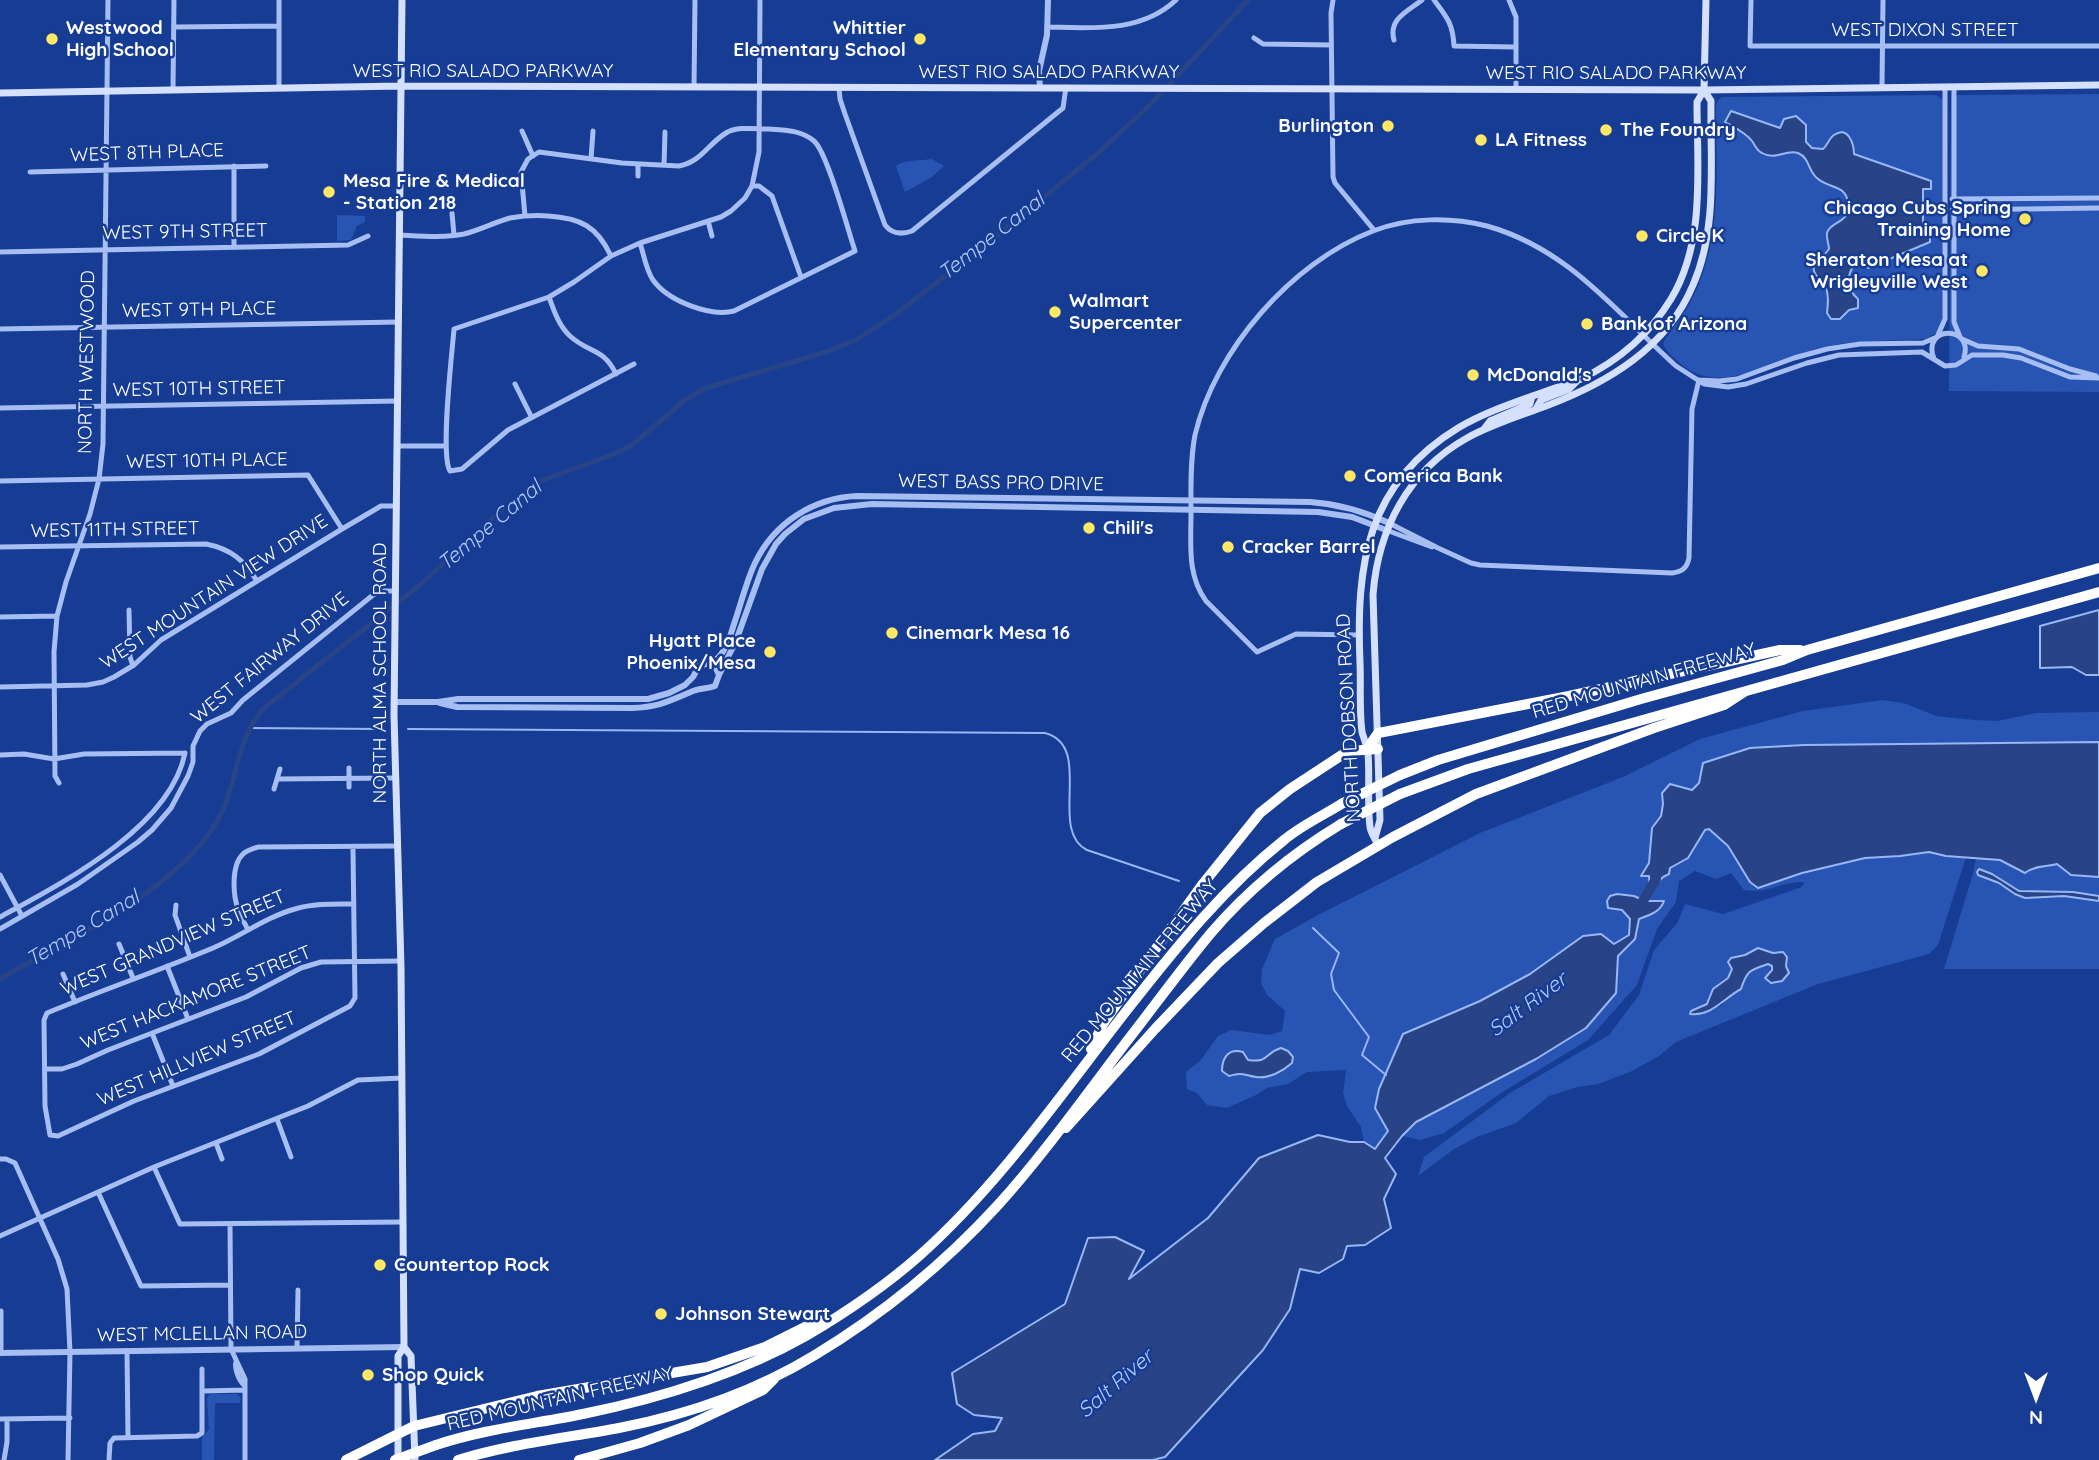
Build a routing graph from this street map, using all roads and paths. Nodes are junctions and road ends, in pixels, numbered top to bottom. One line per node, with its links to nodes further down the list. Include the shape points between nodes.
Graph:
1 (108, 0): 39 (street, NORTH WESTWOOD)
2 (174, 0): 17 (street)
3 (279, 0): 16 (street)
4 (402, 0): 26 (main road, NORTH ALMA SCHOOL ROAD)
5 (695, 0): 31 (street)
6 (760, 0): 27 (street)
7 (1048, 0): 18 (street)
8 (1176, 0): 18 (street, via 1135,23)
9 (1333, 0): 21 (street)
10 (1422, 0): 20 (street, via 1393,24)
11 (1434, 0): 24 (street, via 1450,22 1454,46)
12 (1509, 0): 24 (street, via 1516,17)
13 (1706, 0): 38 (main road, NORTH DOBSON ROAD)
14 (1751, 0): 22 (street, WEST DIXON STREET, via 1750,46)
15 (1883, 0): 22 (street)
16 (278, 26): 17 (street); 30 (street)
17 (174, 27): 37 (street)
18 (1047, 27): 33 (street)
19 (1254, 38): 21 (street, via 1263,44)
20 (1394, 40)
21 (1331, 45): 35 (street)
22 (1882, 46): 23 (street, WEST DIXON STREET); 28 (street)
23 (2099, 46)
24 (1515, 47): 36 (street)
25 (2099, 85): 29 (main road, WEST RIO SALADO PARKWAY)
26 (401, 86): 30 (main road, WEST RIO SALADO PARKWAY); 31 (main road, WEST RIO SALADO PARKWAY); 67 (main road, NORTH ALMA SCHOOL ROAD)
27 (759, 87): 31 (main road, WEST RIO SALADO PARKWAY); 32 (main road, WEST RIO SALADO PARKWAY); 41 (street)
28 (1882, 87): 29 (main road, WEST RIO SALADO PARKWAY); 38 (main road, WEST RIO SALADO PARKWAY)
29 (1950, 87): 57 (street); 58 (street)
30 (279, 88): 37 (main road, WEST RIO SALADO PARKWAY)
31 (694, 88)
32 (839, 88): 33 (main road, WEST RIO SALADO PARKWAY); 34 (street, via 885,225 900,234 912,231 1063,108)
33 (1040, 88): 34 (main road, WEST RIO SALADO PARKWAY)
34 (1066, 88): 35 (main road, WEST RIO SALADO PARKWAY)
35 (1331, 88): 36 (main road, WEST RIO SALADO PARKWAY); 66 (street, via 1333,180)
36 (1516, 89): 38 (main road, WEST RIO SALADO PARKWAY)
37 (173, 90): 39 (main road, WEST RIO SALADO PARKWAY)
38 (1704, 90): 83 (main road, NORTH DOBSON ROAD, via 1697,102 1696,215 1689,256 1671,299); 86 (main road, NORTH DOBSON ROAD, via 1712,103 1710,214 1703,260 1679,312)
39 (108, 92): 40 (main road, WEST RIO SALADO PARKWAY); 51 (street, NORTH WESTWOOD)
40 (0, 93)
41 (760, 129): 48 (street, via 726,133 694,161); 54 (street); 78 (street, via 795,131 820,147 855,251)
42 (522, 131): 45 (street)
43 (593, 131): 46 (street)
44 (665, 132): 48 (street)
45 (533, 156): 46 (street, via 549,152); 64 (street, via 521,172)
46 (591, 159): 47 (street)
47 (638, 164): 48 (street); 53 (street)
48 (664, 165)
49 (234, 166): 50 (street, WEST 8TH PLACE); 51 (street, WEST 8TH PLACE); 72 (street)
50 (265, 166)
51 (107, 169): 52 (street, WEST 8TH PLACE); 73 (street, NORTH WESTWOOD)
52 (30, 172)
53 (638, 176)
54 (752, 186): 65 (street, via 738,205); 78 (street, via 772,196)
55 (2046, 198): 56 (street); 58 (street); 60 (street)
56 (2099, 198)
57 (1945, 199): 58 (street); 61 (street)
58 (1955, 199): 62 (street)
59 (2099, 208): 60 (street)
60 (2047, 209): 62 (street)
61 (1945, 210): 62 (street); 76 (street)
62 (1955, 210): 77 (street)
63 (452, 212): 68 (street)
64 (525, 216): 68 (street); 75 (street, via 576,219 599,235)
65 (708, 221): 70 (street); 71 (street)
66 (1374, 230): 83 (street, via 1403,222 1442,220 1505,232 1543,249 1580,274); 106 (street, via 1308,269 1263,311 1235,346 1208,397 1195,436)
67 (400, 235): 68 (street); 80 (main road, NORTH ALMA SCHOOL ROAD)
68 (454, 235)
69 (368, 236): 72 (street, WEST 9TH STREET, via 348,245)
70 (712, 236)
71 (640, 243): 75 (street); 78 (street, via 649,272 661,288 713,313 734,311)
72 (234, 246): 73 (street, WEST 9TH STREET)
73 (105, 249): 74 (street, WEST 9TH STREET); 81 (street, NORTH WESTWOOD)
74 (0, 252)
75 (611, 256): 79 (street)
76 (1945, 258): 77 (street); 84 (street, via 1945,321)
77 (1955, 258): 85 (street, via 1954,322)
78 (800, 276)
79 (549, 297): 90 (street, via 570,336 605,357); 103 (street, via 454,329)
80 (399, 322): 81 (street, WEST 9TH PLACE); 96 (main road, NORTH ALMA SCHOOL ROAD)
81 (105, 328): 82 (street, WEST 9TH PLACE); 97 (street, NORTH WESTWOOD)
82 (0, 329)
83 (1644, 334): 86 (street); 92 (main road, NORTH DOBSON ROAD, via 1610,363)
84 (1937, 337): 85 (street, via 1947,333); 88 (street, via 1931,350); 93 (street, via 1923,343 1827,349 1737,379)
85 (1961, 338): 87 (street, via 1966,352); 91 (street, via 1978,346 2019,349)
86 (1653, 343): 93 (street, via 1676,366); 99 (main road, NORTH DOBSON ROAD, via 1606,379)
87 (1962, 360): 88 (street, via 1951,367); 91 (street, via 1972,355 2003,355 2070,377)
88 (1938, 363): 93 (street, via 1922,352 1850,354 1734,387 1716,387)
89 (634, 364): 90 (street)
90 (616, 374): 100 (street)
91 (2099, 378)
92 (1580, 379): 95 (main road, NORTH DOBSON ROAD); 99 (main road, via 1569,389 1541,400)
93 (1699, 380): 109 (street, via 1692,409 1689,558 1683,571 1480,565 1423,545)
94 (515, 384): 100 (street)
95 (1532, 396): 101 (main road, via 1530,404 1490,421); 109 (main road, NORTH DOBSON ROAD, via 1459,427 1433,445 1402,477)
96 (398, 401): 97 (street, WEST 10TH STREET); 102 (main road, NORTH ALMA SCHOOL ROAD)
97 (105, 406): 98 (street, WEST 10TH STREET); 104 (street, NORTH WESTWOOD)
98 (0, 408)
99 (1536, 409): 101 (main road, NORTH DOBSON ROAD)
100 (531, 416): 103 (street, via 462,468 450,471)
101 (1483, 430): 109 (main road, NORTH DOBSON ROAD, via 1430,466)
102 (397, 446): 103 (street); 107 (main road, NORTH ALMA SCHOOL ROAD)
103 (445, 446)
104 (99, 479): 105 (street, WEST 10TH PLACE); 110 (street, WEST 10TH PLACE, via 309,475); 111 (street, NORTH WESTWOOD)
105 (0, 481)
106 (1191, 500): 108 (street); 109 (street, WEST BASS PRO DRIVE, via 1326,503 1354,509); 122 (street, WEST BASS PRO DRIVE, via 857,496 826,500 799,513 768,542 753,567 724,649)
107 (396, 506): 110 (street, WEST MOUNTAIN VIEW DRIVE, via 381,506); 115 (main road, NORTH ALMA SCHOOL ROAD)
108 (1191, 509): 109 (street, WEST BASS PRO DRIVE, via 1324,512); 120 (street, via 1191,569 1200,593 1257,652 1296,634); 124 (street, WEST BASS PRO DRIVE, via 855,504 819,512 785,534 765,562)
109 (1382, 524): 120 (main road, NORTH DOBSON ROAD, via 1362,571); 132 (main road, NORTH DOBSON ROAD, via 1373,595)
110 (342, 529): 114 (street, WEST MOUNTAIN VIEW DRIVE)
111 (78, 546): 112 (street, WEST 11TH STREET); 114 (street, WEST 11TH STREET, via 206,544 243,559); 119 (street, NORTH WESTWOOD)
112 (0, 547)
113 (2099, 568): 121 (highway, RED MOUNTAIN FREEWAY)
114 (257, 581): 123 (street, WEST MOUNTAIN VIEW DRIVE, via 161,640)
115 (395, 590): 130 (main road, NORTH ALMA SCHOOL ROAD); 135 (street, WEST FAIRWAY DRIVE, via 373,594 231,713 207,724)
116 (2097, 593): 129 (highway, RED MOUNTAIN FREEWAY)
117 (129, 610): 123 (street)
118 (0, 617): 119 (street)
119 (57, 617): 126 (street, NORTH WESTWOOD)
120 (1359, 635): 133 (main road, NORTH DOBSON ROAD, via 1362,731)
121 (1807, 650): 132 (highway, via 1780,650); 167 (highway, RED MOUNTAIN FREEWAY, bridge, via 1438,760 1343,803 1286,838 1239,879 1201,918)
122 (709, 663): 124 (street); 125 (street, WEST BASS PRO DRIVE, via 699,666)
123 (132, 666): 126 (street, WEST MOUNTAIN VIEW DRIVE, via 103,682)
124 (719, 675): 128 (street, WEST BASS PRO DRIVE, via 715,685)
125 (693, 677): 128 (street); 131 (street, WEST BASS PRO DRIVE, via 676,690 648,699)
126 (54, 686): 127 (street, WEST MOUNTAIN VIEW DRIVE); 137 (street, NORTH WESTWOOD)
127 (0, 687)
128 (702, 688): 131 (street, WEST BASS PRO DRIVE, via 643,708 457,707)
129 (1744, 692): 146 (highway, via 1724,705 1489,788); 174 (highway, RED MOUNTAIN FREEWAY, bridge, via 1468,769 1400,794 1341,824 1290,859 1212,932)
130 (394, 702): 131 (street, WEST BASS PRO DRIVE); 140 (main road, NORTH ALMA SCHOOL ROAD)
131 (438, 702)
132 (1378, 733): 133 (highway)
133 (1373, 749): 146 (main road, NORTH DOBSON ROAD, via 1370,828); 167 (highway, via 1348,751 1305,777 1249,825 1116,1004)
134 (185, 753): 135 (street); 137 (street, via 85,754); 152 (street, via 171,789 143,824)
135 (192, 753): 154 (street, WEST FAIRWAY DRIVE, via 184,786 152,830 78,884)
136 (0, 755): 137 (street)
137 (54, 759): 143 (street, NORTH WESTWOOD)
138 (349, 768): 142 (street)
139 (280, 769): 141 (street)
140 (395, 778): 142 (street); 147 (main road, NORTH ALMA SCHOOL ROAD)
141 (277, 779): 142 (street); 145 (street)
142 (349, 779): 144 (street)
143 (59, 783)
144 (349, 786)
145 (274, 789)
146 (1377, 842): 174 (highway, via 1291,901 1218,963)
147 (397, 846): 148 (street); 160 (main road, NORTH ALMA SCHOOL ROAD)
148 (353, 847): 150 (street); 156 (street, via 249,850 238,860 235,886 238,911)
149 (0, 875): 152 (street)
150 (354, 904): 156 (street, WEST GRANDVIEW STREET, via 297,908); 159 (street)
151 (176, 905): 158 (street, via 175,915)
152 (18, 907): 153 (street); 154 (street)
153 (0, 916)
154 (22, 916): 155 (street, WEST FAIRWAY DRIVE)
155 (0, 929)
156 (248, 930): 158 (street, WEST GRANDVIEW STREET)
157 (119, 944): 163 (street)
158 (190, 957): 161 (street, WEST GRANDVIEW STREET)
159 (355, 961): 160 (street, WEST HACKAMORE STREET); 165 (street, WEST HACKAMORE STREET, via 301,968 246,997); 170 (street, WEST HILLVIEW STREET, via 355,998 350,1006 269,1049)
160 (401, 961): 169 (main road, NORTH ALMA SCHOOL ROAD)
161 (167, 965): 163 (street, WEST GRANDVIEW STREET); 165 (street)
162 (63, 974): 164 (street)
163 (133, 978): 164 (street, WEST GRANDVIEW STREET)
164 (75, 1002): 168 (street, WEST GRANDVIEW STREET, via 47,1013)
165 (188, 1019): 166 (street, WEST HACKAMORE STREET)
166 (152, 1033): 168 (street, WEST HACKAMORE STREET, via 78,1064); 170 (street)
167 (1083, 1065): 192 (highway, RED MOUNTAIN FREEWAY, via 970,1206 918,1257 890,1279)
168 (46, 1069): 170 (street, WEST HILLVIEW STREET, via 50,1135 58,1136)
169 (402, 1078): 171 (street, via 358,1080); 180 (main road, NORTH ALMA SCHOOL ROAD)
170 (173, 1086)
171 (277, 1119): 172 (street); 173 (street)
172 (216, 1143): 176 (street); 177 (street)
173 (291, 1157)
174 (1037, 1157): 196 (highway, RED MOUNTAIN FREEWAY, via 930,1272 814,1356)
175 (0, 1159): 179 (street, via 15,1163)
176 (222, 1159)
177 (155, 1167): 178 (street); 181 (street, via 180,1224)
178 (99, 1192): 179 (street); 183 (street, via 141,1286)
179 (40, 1218): 182 (street); 190 (street, via 67,1289)
180 (403, 1222): 181 (street); 186 (main road, NORTH ALMA SCHOOL ROAD)
181 (230, 1224): 183 (street)
182 (0, 1236)
183 (230, 1285): 188 (street)
184 (298, 1290): 187 (street)
185 (1, 1311): 191 (street)
186 (404, 1347): 187 (street, WEST MCLELLAN ROAD); 199 (main road, NORTH ALMA SCHOOL ROAD, via 411,1356); 200 (main road, NORTH ALMA SCHOOL ROAD, via 398,1356)
187 (297, 1348): 188 (street, WEST MCLELLAN ROAD)
188 (231, 1349): 189 (street, WEST MCLELLAN ROAD); 194 (street)
189 (127, 1351): 190 (street, WEST MCLELLAN ROAD); 201 (street)
190 (70, 1352): 191 (street, WEST MCLELLAN ROAD); 197 (street)
191 (1, 1353)
192 (732, 1365): 199 (highway, via 537,1396); 207 (highway, RED MOUNTAIN FREEWAY, bridge, via 649,1399 465,1436)
193 (202, 1369): 195 (street)
194 (244, 1388): 195 (street); 205 (street)
195 (203, 1391): 201 (street, via 202,1433)
196 (732, 1400): 209 (highway, RED MOUNTAIN FREEWAY, via 721,1399 621,1428); 210 (highway, via 721,1410 666,1434)
197 (70, 1418): 198 (street); 203 (street)
198 (3, 1419): 202 (street)
199 (414, 1426): 200 (highway); 208 (main road, NORTH ALMA SCHOOL ROAD)
200 (397, 1434): 206 (highway); 207 (main road, NORTH ALMA SCHOOL ROAD)
201 (128, 1437): 204 (street, via 111,1440)
202 (4, 1460)
203 (68, 1460)
204 (109, 1460)
205 (244, 1460)
206 (346, 1460)
207 (397, 1460)
208 (415, 1460)
209 (458, 1460)
210 (579, 1460)

